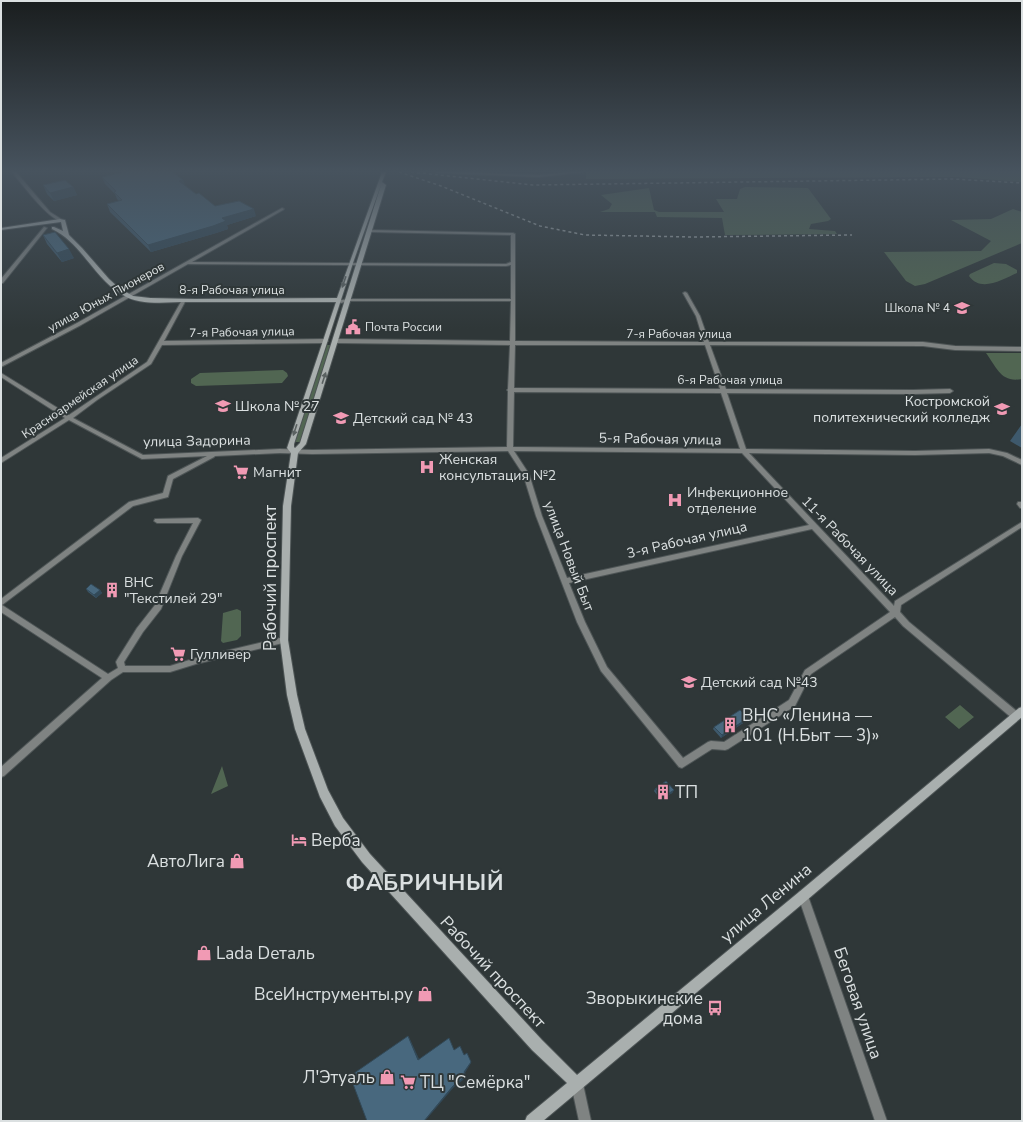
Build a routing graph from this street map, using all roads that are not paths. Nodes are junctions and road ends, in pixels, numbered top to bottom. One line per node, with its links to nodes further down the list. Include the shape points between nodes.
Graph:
1 (58, 224): 7 (street)
2 (62, 224): 10 (street)
3 (257, 224): 11 (street, улица Юных Пионеров)
4 (364, 224): 13 (street, Рабочий проспект)
5 (373, 224): 9 (street, Рабочий проспект)
6 (45, 225): 7 (street); 8 (street, via 22,225); 15 (street)
7 (54, 228): 10 (street)
8 (1, 229)
9 (371, 231): 12 (street, via 512,234); 14 (street, Рабочий проспект)
10 (66, 235): 17 (street, via 115,288)
11 (188, 263): 13 (street); 17 (street, улица Юных Пионеров)
12 (513, 263): 14 (street); 21 (street)
13 (350, 264): 14 (street); 19 (street, Рабочий проспект, one-way to 19)
14 (360, 264): 18 (street, Рабочий проспект)
15 (1, 282)
16 (685, 293): 26 (street, 11-я Рабочая улица, via 698,316)
17 (127, 296): 20 (street, 8-я Рабочая улица); 28 (street, улица Юных Пионеров)
18 (349, 298): 19 (street, via 345,302); 21 (street); 23 (street, Рабочий проспект)
19 (338, 299): 20 (street, 8-я Рабочая улица); 22 (street, Рабочий проспект)
20 (184, 300): 24 (street, Красноармейская улица)
21 (513, 300): 25 (street)
22 (325, 341): 24 (street, 7-я Рабочая улица); 35 (street, Рабочий проспект, one-way to 35, via 290,446)
23 (336, 341): 25 (street, 7-я Рабочая улица); 35 (street, Рабочий проспект, one-way to 23, via 303,444)
24 (160, 344): 33 (street, Красноармейская улица, via 147,365)
25 (511, 344): 26 (street, 7-я Рабочая улица); 30 (street)
26 (707, 344): 27 (street, 7-я Рабочая улица, via 923,344 955,348); 31 (street, 11-я Рабочая улица)
27 (1022, 349)
28 (1, 365)
29 (1, 375): 33 (street, улица Задорина)
30 (510, 390): 31 (street, 6-я Рабочая улица); 34 (street)
31 (723, 391): 32 (street, 6-я Рабочая улица); 36 (street, 11-я Рабочая улица)
32 (950, 391)
33 (69, 418): 37 (street, улица Задорина, via 142,457); 38 (street, Красноармейская улица)
34 (510, 449): 35 (street, 5-я Рабочая улица); 36 (street, 5-я Рабочая улица); 43 (street, улица Новый Быт, via 526,474 539,516)
35 (295, 452): 37 (street, улица Задорина); 47 (street, Рабочий проспект, via 288,499)
36 (744, 452): 39 (street, 5-я Рабочая улица, via 989,450); 42 (street, 11-я Рабочая улица)
37 (213, 455): 44 (street, via 170,478 166,495 131,504)
38 (1, 462)
39 (1022, 463)
40 (157, 521): 48 (street, via 198,520 179,556 158,607 120,662)
41 (1022, 524): 45 (street, via 898,603)
42 (814, 526): 43 (street, 3-я Рабочая улица); 45 (street, 11-я Рабочая улица)
43 (566, 581): 45 (street, улица Новый Быт, via 581,622 604,669 682,764 710,745 726,746 792,703 808,672)
44 (1, 604)
45 (896, 612): 50 (street, 11-я Рабочая улица, via 906,624)
46 (3, 613): 49 (street)
47 (284, 640): 48 (street, via 170,669); 53 (street, Рабочий проспект, via 300,729 324,793 342,828 376,870 537,1045)
48 (122, 669): 49 (street)
49 (108, 678): 51 (street)
50 (1019, 713): 52 (street, улица Ленина)
51 (1, 772)
52 (803, 896): 53 (street, улица Ленина); 56 (street, Беговая улица)
53 (577, 1084): 54 (street, улица Ленина); 55 (street)
54 (532, 1121)
55 (585, 1121)
56 (881, 1121)

